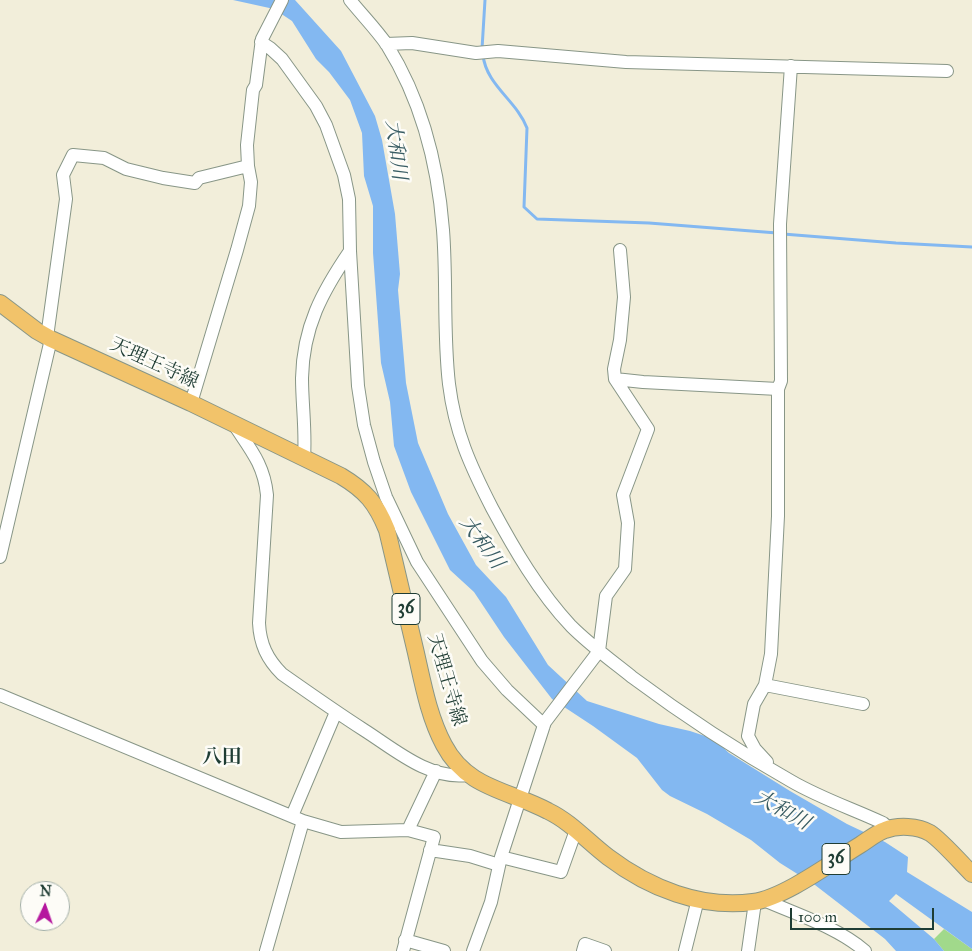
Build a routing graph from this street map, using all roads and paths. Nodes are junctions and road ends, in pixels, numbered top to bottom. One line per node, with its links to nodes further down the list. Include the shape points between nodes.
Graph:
1 (282, 0): 3 (street)
2 (350, 0): 4 (street)
3 (261, 41): 7 (street, via 252,99); 9 (street, via 282,59 326,125 344,175)
4 (386, 44): 5 (street, via 412,43 476,53 498,51 626,62); 18 (street, via 424,121 435,164 443,232 449,382 459,437 504,532 547,597)
5 (791, 66): 6 (street); 13 (street, via 780,224 781,381)
6 (947, 71)
7 (248, 166): 11 (street, via 199,178 195,182 135,171 104,158 73,155 63,175 66,199); 14 (street, via 251,182 249,206)
8 (620, 250): 12 (street, via 624,297)
9 (350, 251): 16 (street, via 332,277 310,324 302,376); 23 (street, via 358,386 371,453 386,497 417,562 482,661 507,690)
10 (0, 303): 11 (main road, 天理王寺線 / 36)
11 (49, 338): 14 (main road, 天理王寺線 / 36); 17 (street)
12 (615, 378): 13 (street); 18 (street, via 648,429 623,496 628,524 625,568 606,596)
13 (778, 389): 19 (street, via 778,516 771,654)
14 (191, 403): 15 (main road, 天理王寺線 / 36)
15 (233, 423): 16 (main road, 天理王寺線 / 36); 22 (street, via 256,457 265,478 267,496 259,623 264,651 282,674)
16 (304, 458): 26 (main road, 天理王寺線 / 36, via 356,485 379,510 387,530 429,707 444,746)
17 (0, 557)
18 (598, 652): 23 (street); 24 (street, via 672,708)
19 (765, 685): 21 (street); 24 (street, via 754,704 748,736)
20 (0, 695): 28 (street)
21 (863, 704)
22 (336, 712): 25 (street, via 414,762); 28 (street)
23 (545, 723): 27 (street)
24 (774, 770): 29 (street, via 792,782 883,823)
25 (436, 771): 26 (street); 30 (street)
26 (467, 775): 27 (main road, 天理王寺線 / 36)
27 (520, 798): 31 (main road, 天理王寺線 / 36, via 548,811); 33 (street)
28 (298, 818): 30 (street, via 341,832); 38 (street)
29 (886, 829): 34 (main road, via 916,828 931,834); 36 (main road, 天理王寺線 / 36, via 788,889)
30 (408, 830): 32 (street, via 434,837)
31 (576, 830): 33 (street, via 561,872); 35 (main road, 天理王寺線 / 36, via 607,856 643,879 676,894)
32 (430, 850): 33 (street); 37 (street)
33 (500, 861): 40 (street, via 491,902)
34 (972, 874)
35 (698, 899): 36 (main road, 天理王寺線 / 36, via 726,903); 43 (street)
36 (760, 901): 44 (street); 45 (street, via 839,933)
37 (404, 946): 39 (street)
38 (266, 951)
39 (444, 951)
40 (473, 951)
41 (583, 951): 42 (street, via 585,944)
42 (605, 951)
43 (685, 951)
44 (748, 951)
45 (865, 951)

